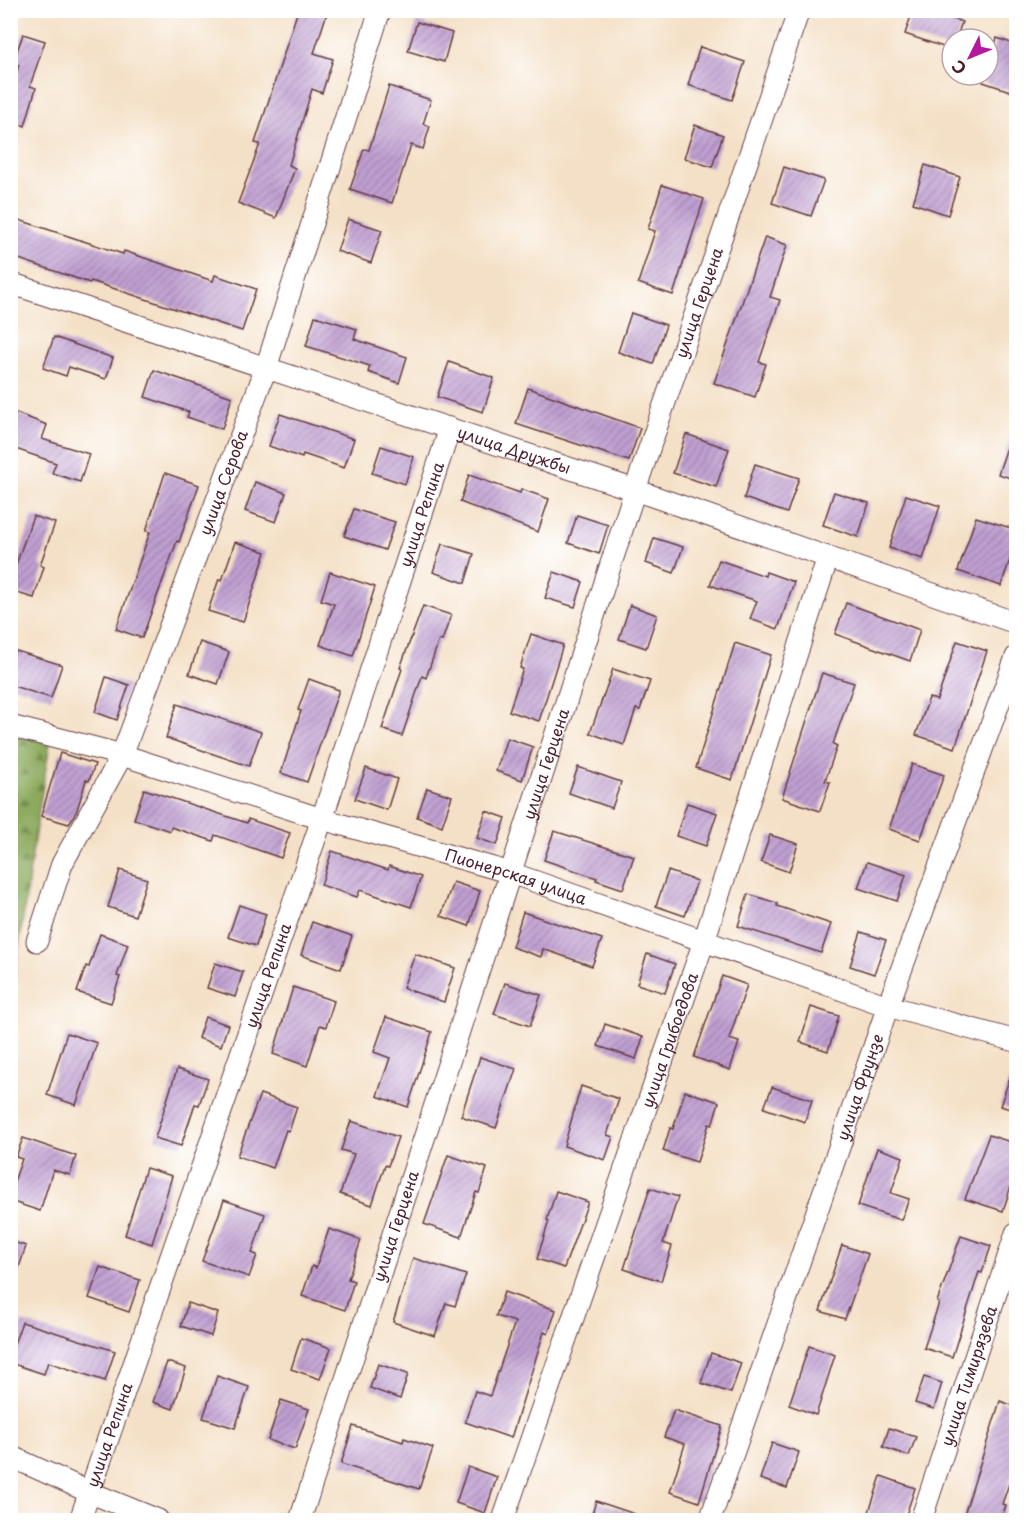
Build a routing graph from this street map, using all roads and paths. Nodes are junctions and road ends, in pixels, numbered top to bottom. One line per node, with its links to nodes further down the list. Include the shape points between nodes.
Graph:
1 (380, 10): 4 (street, улица Серова)
2 (799, 10): 6 (street, улица Герцена)
3 (10, 283): 4 (street, улица Дружбы)
4 (266, 368): 5 (street, улица Дружбы); 11 (street, улица Серова)
5 (450, 428): 6 (street, улица Дружбы); 12 (street, улица Репина)
6 (635, 490): 7 (street, улица Дружбы); 13 (street, улица Герцена)
7 (828, 557): 8 (street, улица Дружбы); 15 (street, улица Грибоедова)
8 (1017, 623)
9 (1017, 657): 16 (street, улица Фрунзе)
10 (10, 726): 11 (street, Пионерская улица)
11 (122, 755): 12 (street, Пионерская улица); 14 (street, улица Серова, via 62,864)
12 (322, 819): 13 (street, Пионерская улица); 20 (street, улица Репина)
13 (510, 873): 15 (street, Пионерская улица); 23 (street, улица Герцена)
14 (36, 941)
15 (704, 941): 16 (street, Пионерская улица); 24 (street, улица Грибоедова)
16 (888, 1006): 17 (street, Пионерская улица); 25 (street, улица Фрунзе)
17 (1017, 1041)
18 (1017, 1233): 26 (street, улица Тимирязева)
19 (10, 1456): 20 (street)
20 (89, 1492): 21 (street, улица Репина); 22 (street)
21 (80, 1521)
22 (158, 1521)
23 (300, 1521)
24 (503, 1521)
25 (710, 1521)
26 (921, 1521)

